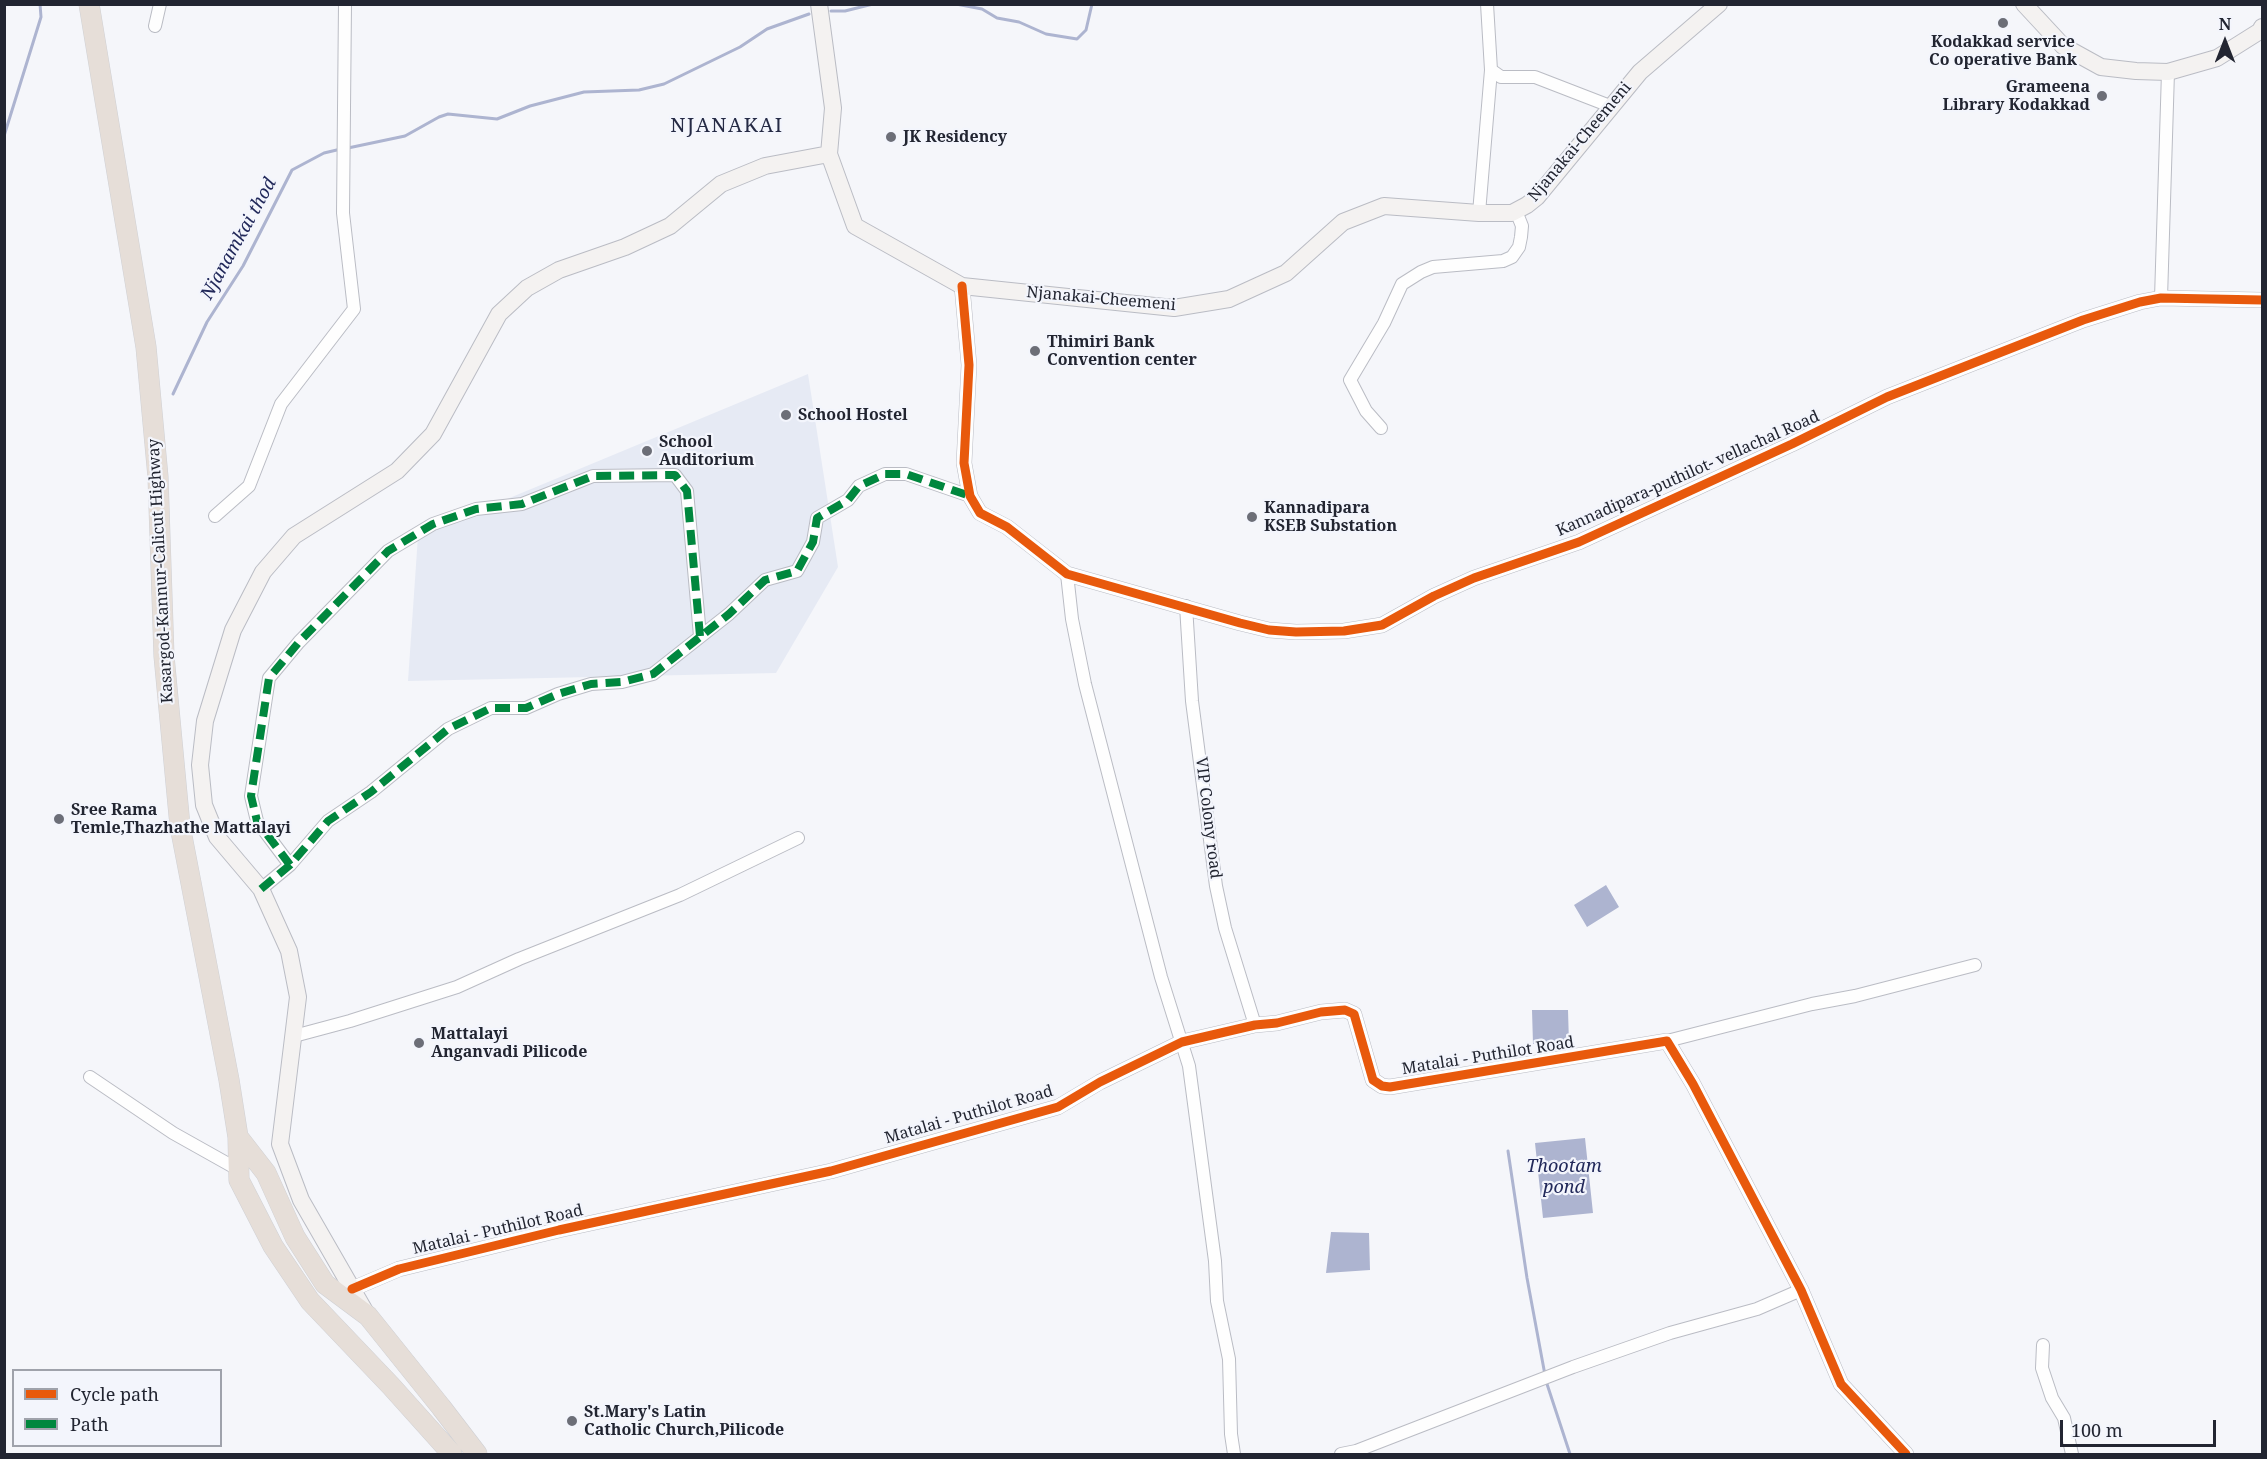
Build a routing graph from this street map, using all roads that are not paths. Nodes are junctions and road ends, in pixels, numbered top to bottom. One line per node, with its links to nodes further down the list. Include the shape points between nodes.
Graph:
1 (89, 4): 34 (highway, Kasargod-Kannur-Calicut Highway, via 146,347 158,477 164,656 180,826)
2 (160, 4): 8 (street)
3 (345, 4): 21 (street, via 343,213 354,309 281,404 249,486)
4 (819, 4): 13 (main road, via 833,108)
5 (1487, 4): 10 (street)
6 (1719, 4): 12 (main road, Njanakai-Cheemeni, via 1640,72)
7 (2024, 4): 11 (main road, via 2063,46 2101,67)
8 (155, 26)
9 (2262, 27): 11 (main road, via 2217,58)
10 (1491, 70): 12 (street, via 1501,77 1535,77); 15 (street)
11 (2168, 72): 17 (street)
12 (1611, 106): 14 (main road, Njanakai-Cheemeni, via 1537,197)
13 (829, 154): 16 (main road, Njanakai-Cheemeni, via 855,226); 27 (main road, Kasargod-Kannur-Calicut Highway, via 765,166 721,184 670,226 559,270 527,288 499,314 433,434 397,471 294,536 263,572 232,630 205,721 200,765 204,805 217,837)
14 (1516, 210): 15 (main road, Njanakai-Cheemeni); 19 (street, via 1522,226 1519,247 1512,257 1433,267 1402,284 1350,380 1366,411)
15 (1479, 213): 16 (main road, Njanakai-Cheemeni, via 1384,206 1343,222 1286,273 1229,299 1174,308)
16 (962, 286): 20 (street, via 969,365 964,463)
17 (2161, 298): 18 (street, Kannadipara-puthilot- vellachal Road); 23 (street, Kannadipara-puthilot- vellachal Road, via 2083,320 1887,397 1579,542 1474,578 1382,625 1344,631 1269,630)
18 (2262, 300)
19 (1381, 428)
20 (970, 496): 22 (street, Kannadipara-puthilot- vellachal Road, via 980,513 1007,527); 24 (street, via 906,474 885,474 859,486 848,500 818,518 813,542 798,571 765,580)
21 (216, 516)
22 (1067, 574): 23 (street, Kannadipara-puthilot- vellachal Road); 32 (street, via 1085,684 1161,977)
23 (1186, 606): 29 (street, VIP Colony road, via 1192,701 1216,886)
24 (700, 636): 26 (street, via 653,674 591,684 526,708 491,708 448,729 371,792 328,821); 26 (street, via 687,491 675,475 593,476 522,504 476,509 433,524 388,551 269,678 251,796 256,821)
25 (798, 838): 30 (street, via 680,895 457,987)
26 (290, 865): 27 (street)
27 (261, 890): 30 (main road, Kasargod-Kannur-Calicut Highway, via 289,951 298,997)
28 (1975, 965): 31 (street)
29 (1256, 1025): 31 (street, Matalai - Puthilot Road, via 1321,1012 1345,1010 1354,1014 1373,1080 1390,1087); 32 (street, Matalai - Puthilot Road)
30 (294, 1036): 36 (main road, Kasargod-Kannur-Calicut Highway, via 280,1144 301,1200)
31 (1667, 1041): 37 (street)
32 (1182, 1042): 36 (street, Matalai - Puthilot Road, via 1058,1107 831,1170 399,1269); 42 (street, via 1189,1066 1210,1215 1217,1301 1229,1359)
33 (90, 1077): 35 (street, via 173,1133)
34 (238, 1137): 35 (highway, Kasargod-Kannur-Calicut Highway); 38 (highway, Kasargod-Kannur-Calicut Highway, via 266,1173 295,1237 326,1284)
35 (239, 1170): 40 (highway, Kasargod-Kannur-Calicut Highway, via 239,1180 273,1246 310,1301)
36 (352, 1289): 38 (main road, Kasargod-Kannur-Calicut Highway)
37 (1801, 1290): 43 (street, via 1756,1309 1670,1333 1554,1374); 44 (street, via 1841,1384)
38 (368, 1316): 41 (highway, Kasargod-Kannur-Calicut Highway)
39 (2043, 1345): 45 (street, via 2042,1368 2064,1418)
40 (452, 1455)
41 (477, 1455)
42 (1234, 1455)
43 (1341, 1455)
44 (1906, 1455)
45 (2072, 1455)

